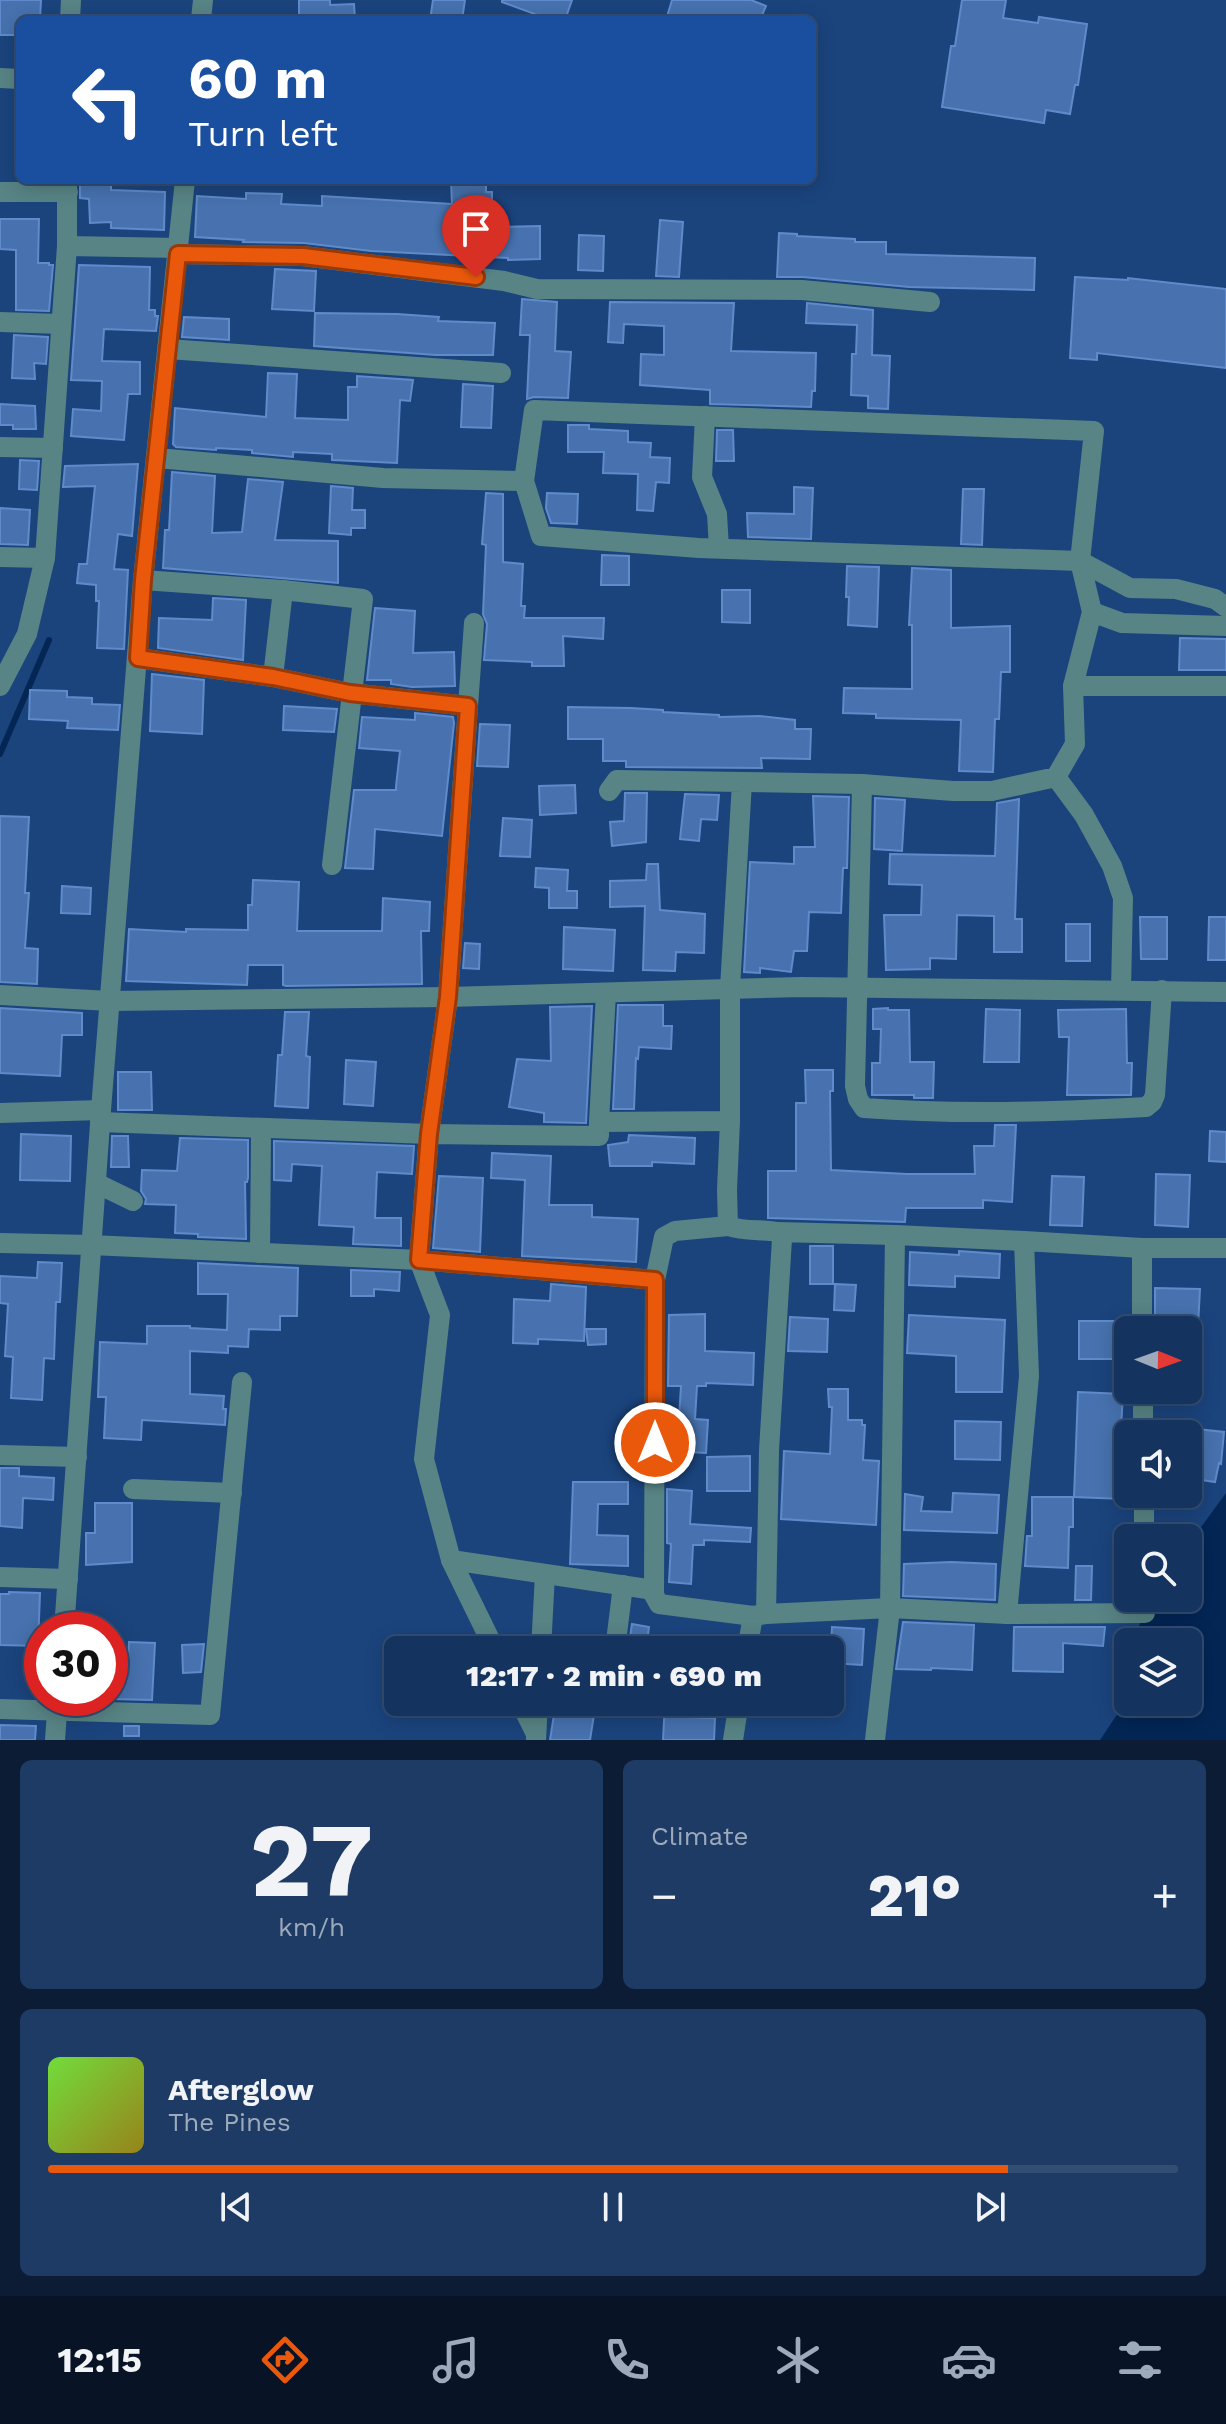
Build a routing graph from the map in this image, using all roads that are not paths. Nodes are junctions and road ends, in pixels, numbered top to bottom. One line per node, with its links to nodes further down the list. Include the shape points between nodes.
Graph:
1 (185, 184): 5 (street)
2 (68, 186): 3 (street); 4 (street)
3 (0, 192)
4 (67, 246): 5 (street); 8 (street)
5 (178, 251): 6 (street, via 303,256 537,289 802,290); 9 (street)
6 (930, 302)
7 (0, 322): 8 (street)
8 (61, 324): 13 (street)
9 (168, 349): 10 (street); 14 (street)
10 (501, 373)
11 (705, 416): 15 (street, via 534,410); 16 (street, via 702,477 717,514); 19 (street, via 1094,431)
12 (0, 447): 13 (street)
13 (53, 448): 18 (street)
14 (157, 458): 15 (street, via 383,478); 20 (street)
15 (524, 481): 16 (street, via 541,536)
16 (719, 548): 19 (street)
17 (0, 557): 18 (street)
18 (45, 558): 28 (street, via 27,634)
19 (1080, 561): 22 (street, via 1130,588 1176,589); 23 (street)
20 (143, 580): 21 (street); 26 (street)
21 (283, 590): 27 (street); 31 (street, via 363,599)
22 (1226, 607)
23 (1092, 612): 25 (street, via 1122,623); 29 (street)
24 (474, 623): 32 (street)
25 (1226, 626)
26 (138, 658): 27 (street); 46 (street)
27 (273, 677): 31 (street)
28 (1, 682)
29 (1073, 686): 30 (street); 33 (street, via 1075,744)
30 (1226, 686)
31 (350, 693): 32 (street); 37 (street)
32 (468, 706): 45 (street)
33 (1056, 777): 35 (street, via 992,791); 40 (street, via 1084,815 1123,898)
34 (742, 782): 35 (street); 36 (street, via 617,780); 38 (street)
35 (862, 784): 39 (street)
36 (609, 791)
37 (332, 865)
38 (730, 988): 39 (street); 43 (street); 49 (street)
39 (857, 989): 40 (street); 41 (street, via 855,1086 864,1108 1022,1113 1146,1107 1152,1102)
40 (1121, 989): 41 (street)
41 (1162, 990): 42 (street)
42 (1226, 992)
43 (606, 993): 45 (street); 50 (street)
44 (0, 995): 46 (street)
45 (448, 997): 46 (street); 52 (street)
46 (110, 1001): 48 (street)
47 (0, 1113): 48 (street)
48 (100, 1116): 51 (street); 53 (street)
49 (730, 1121): 50 (street); 55 (street)
50 (599, 1122): 52 (street, via 599,1136)
51 (261, 1128): 52 (street); 63 (street)
52 (429, 1134): 64 (street)
53 (96, 1183): 54 (street); 60 (street)
54 (133, 1201)
55 (728, 1226): 56 (street); 65 (street, via 675,1231 664,1237)
56 (778, 1232): 57 (street); 82 (street, via 783,1253)
57 (895, 1235): 58 (street); 78 (street)
58 (1024, 1241): 61 (street); 81 (street, via 1029,1376)
59 (0, 1243): 60 (street)
60 (91, 1245): 63 (street); 69 (street)
61 (1142, 1248): 62 (street); 66 (street)
62 (1226, 1248)
63 (260, 1253): 64 (street)
64 (419, 1260): 65 (street); 72 (street, via 440,1315 424,1459)
65 (655, 1280): 77 (street)
66 (1142, 1316)
67 (242, 1382): 71 (street)
68 (0, 1455): 69 (street)
69 (77, 1457): 75 (street)
70 (133, 1489): 71 (street)
71 (232, 1493): 89 (street, via 210,1715)
72 (451, 1560): 73 (street); 83 (street)
73 (545, 1574): 76 (street); 84 (street)
74 (0, 1577): 75 (street)
75 (68, 1579): 79 (street)
76 (623, 1585): 77 (street); 85 (street)
77 (654, 1590): 82 (street, via 659,1604)
78 (890, 1608): 81 (street); 82 (street); 97 (street)
79 (65, 1612)
80 (1145, 1612): 81 (street)
81 (1007, 1614)
82 (760, 1615): 86 (street)
83 (488, 1636)
84 (542, 1636)
85 (617, 1636)
86 (752, 1636)
87 (24, 1707): 88 (street)
88 (0, 1709)
89 (128, 1709)
90 (56, 1716): 95 (street)
91 (526, 1716): 94 (street)
92 (537, 1716): 94 (street)
93 (737, 1716): 96 (street)
94 (536, 1738)
95 (55, 1740)
96 (733, 1740)
97 (875, 1740)

